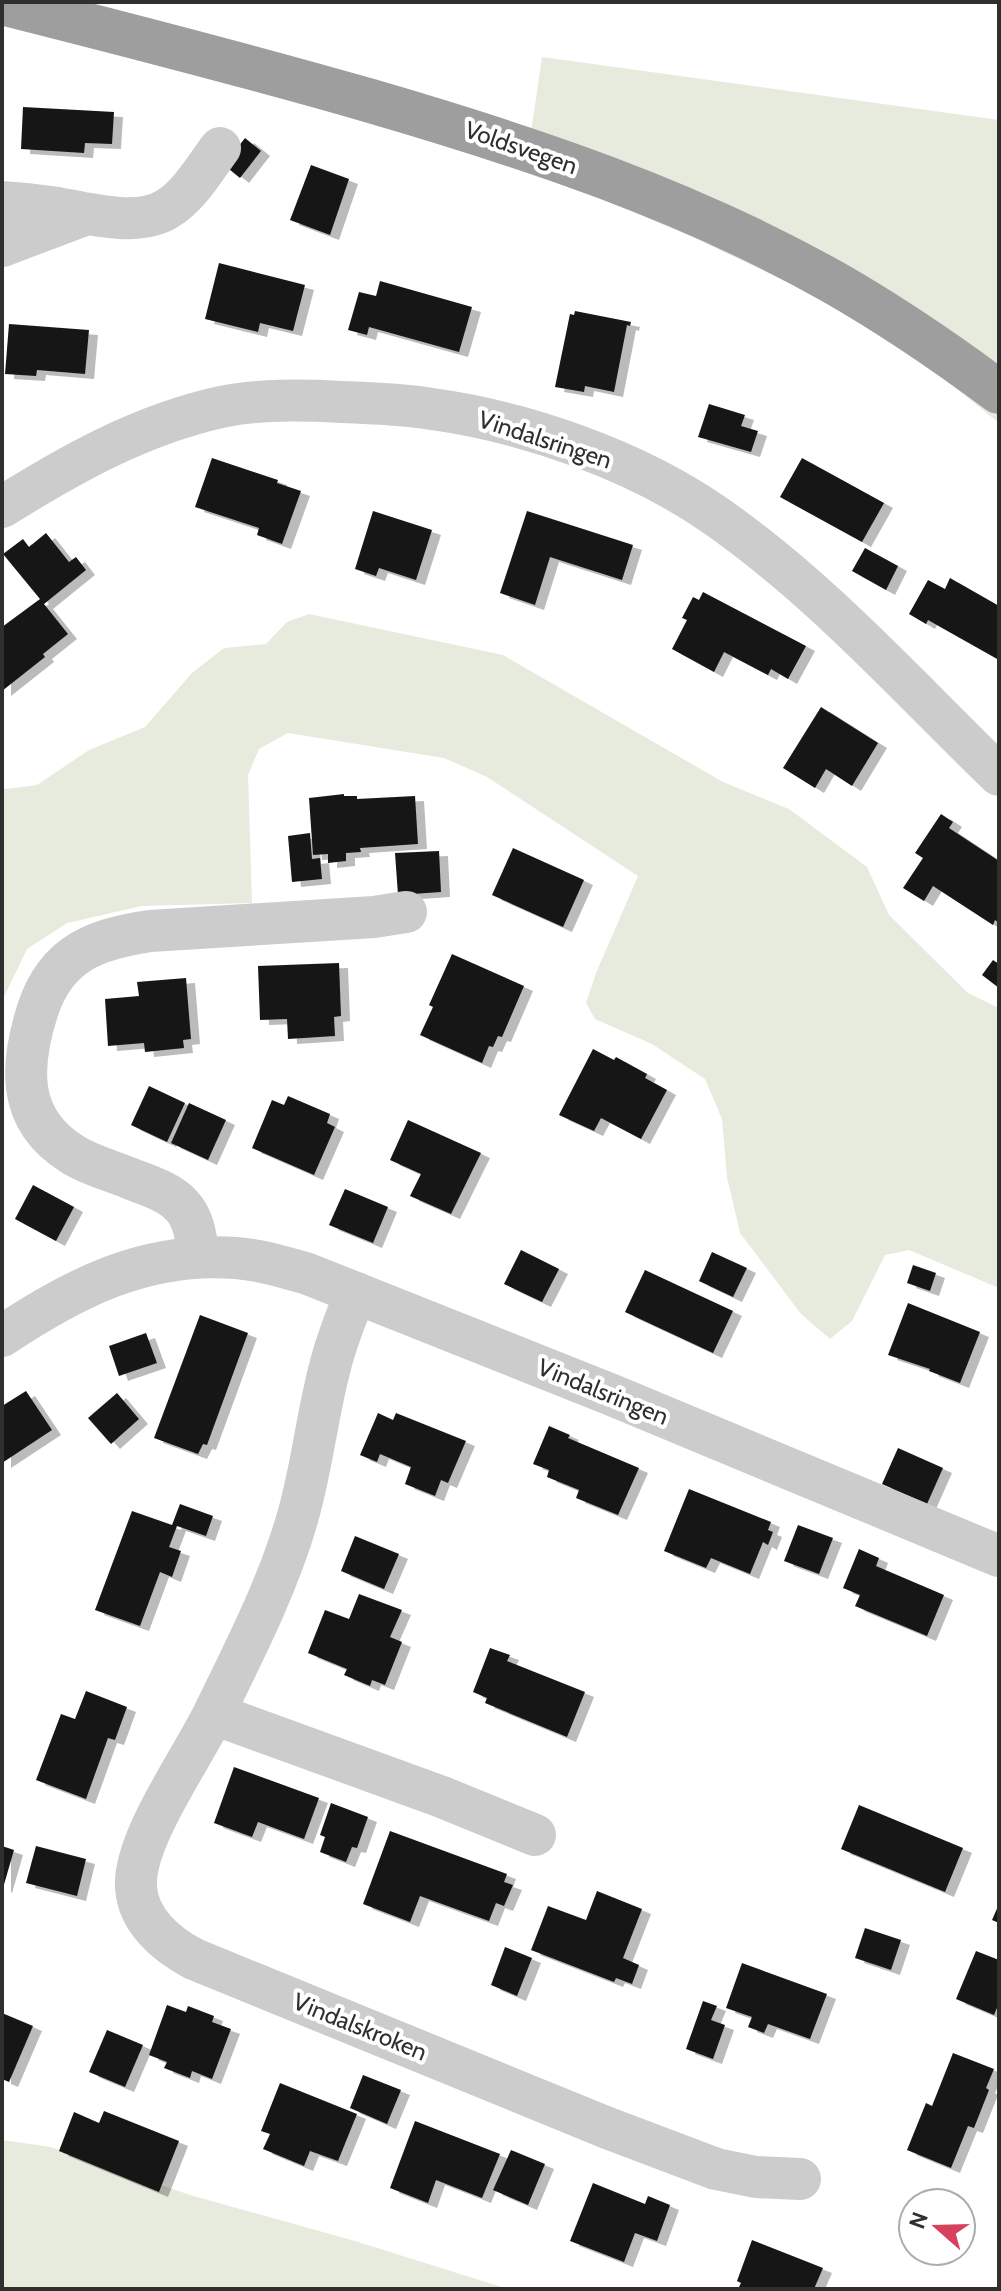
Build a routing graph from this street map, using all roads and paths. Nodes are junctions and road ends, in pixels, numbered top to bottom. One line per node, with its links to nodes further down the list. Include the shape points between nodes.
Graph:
1 (2, 3): 6 (highway, Voldsvegen, via 247,65 523,147 612,180 759,243 831,281 902,323)
2 (220, 148): 4 (street, via 167,209 134,218)
3 (2, 202): 4 (street)
4 (84, 215): 5 (street)
5 (2, 246)
6 (999, 392)
7 (2, 507): 8 (street, Vindalsringen, via 133,434 223,407 273,401 383,404 518,428 608,459 713,514 852,630)
8 (999, 775)
9 (406, 912): 10 (street, via 117,935 70,958 52,977 28,1043 25,1073 29,1103 39,1124 75,1156 182,1205 192,1222)
10 (199, 1257): 11 (street, Vindalsringen, via 270,1263); 12 (street, Vindalsringen, via 160,1262 89,1285)
11 (356, 1293): 13 (street, Vindalsringen); 14 (street, Vindalskroken, via 329,1369 313,1457 285,1557)
12 (2, 1336)
13 (999, 1556)
14 (214, 1714): 15 (street); 16 (street, Vindalskroken, via 165,1801 137,1869 139,1904 175,1949 661,2149 737,2174)
15 (535, 1835)
16 (800, 2179)

